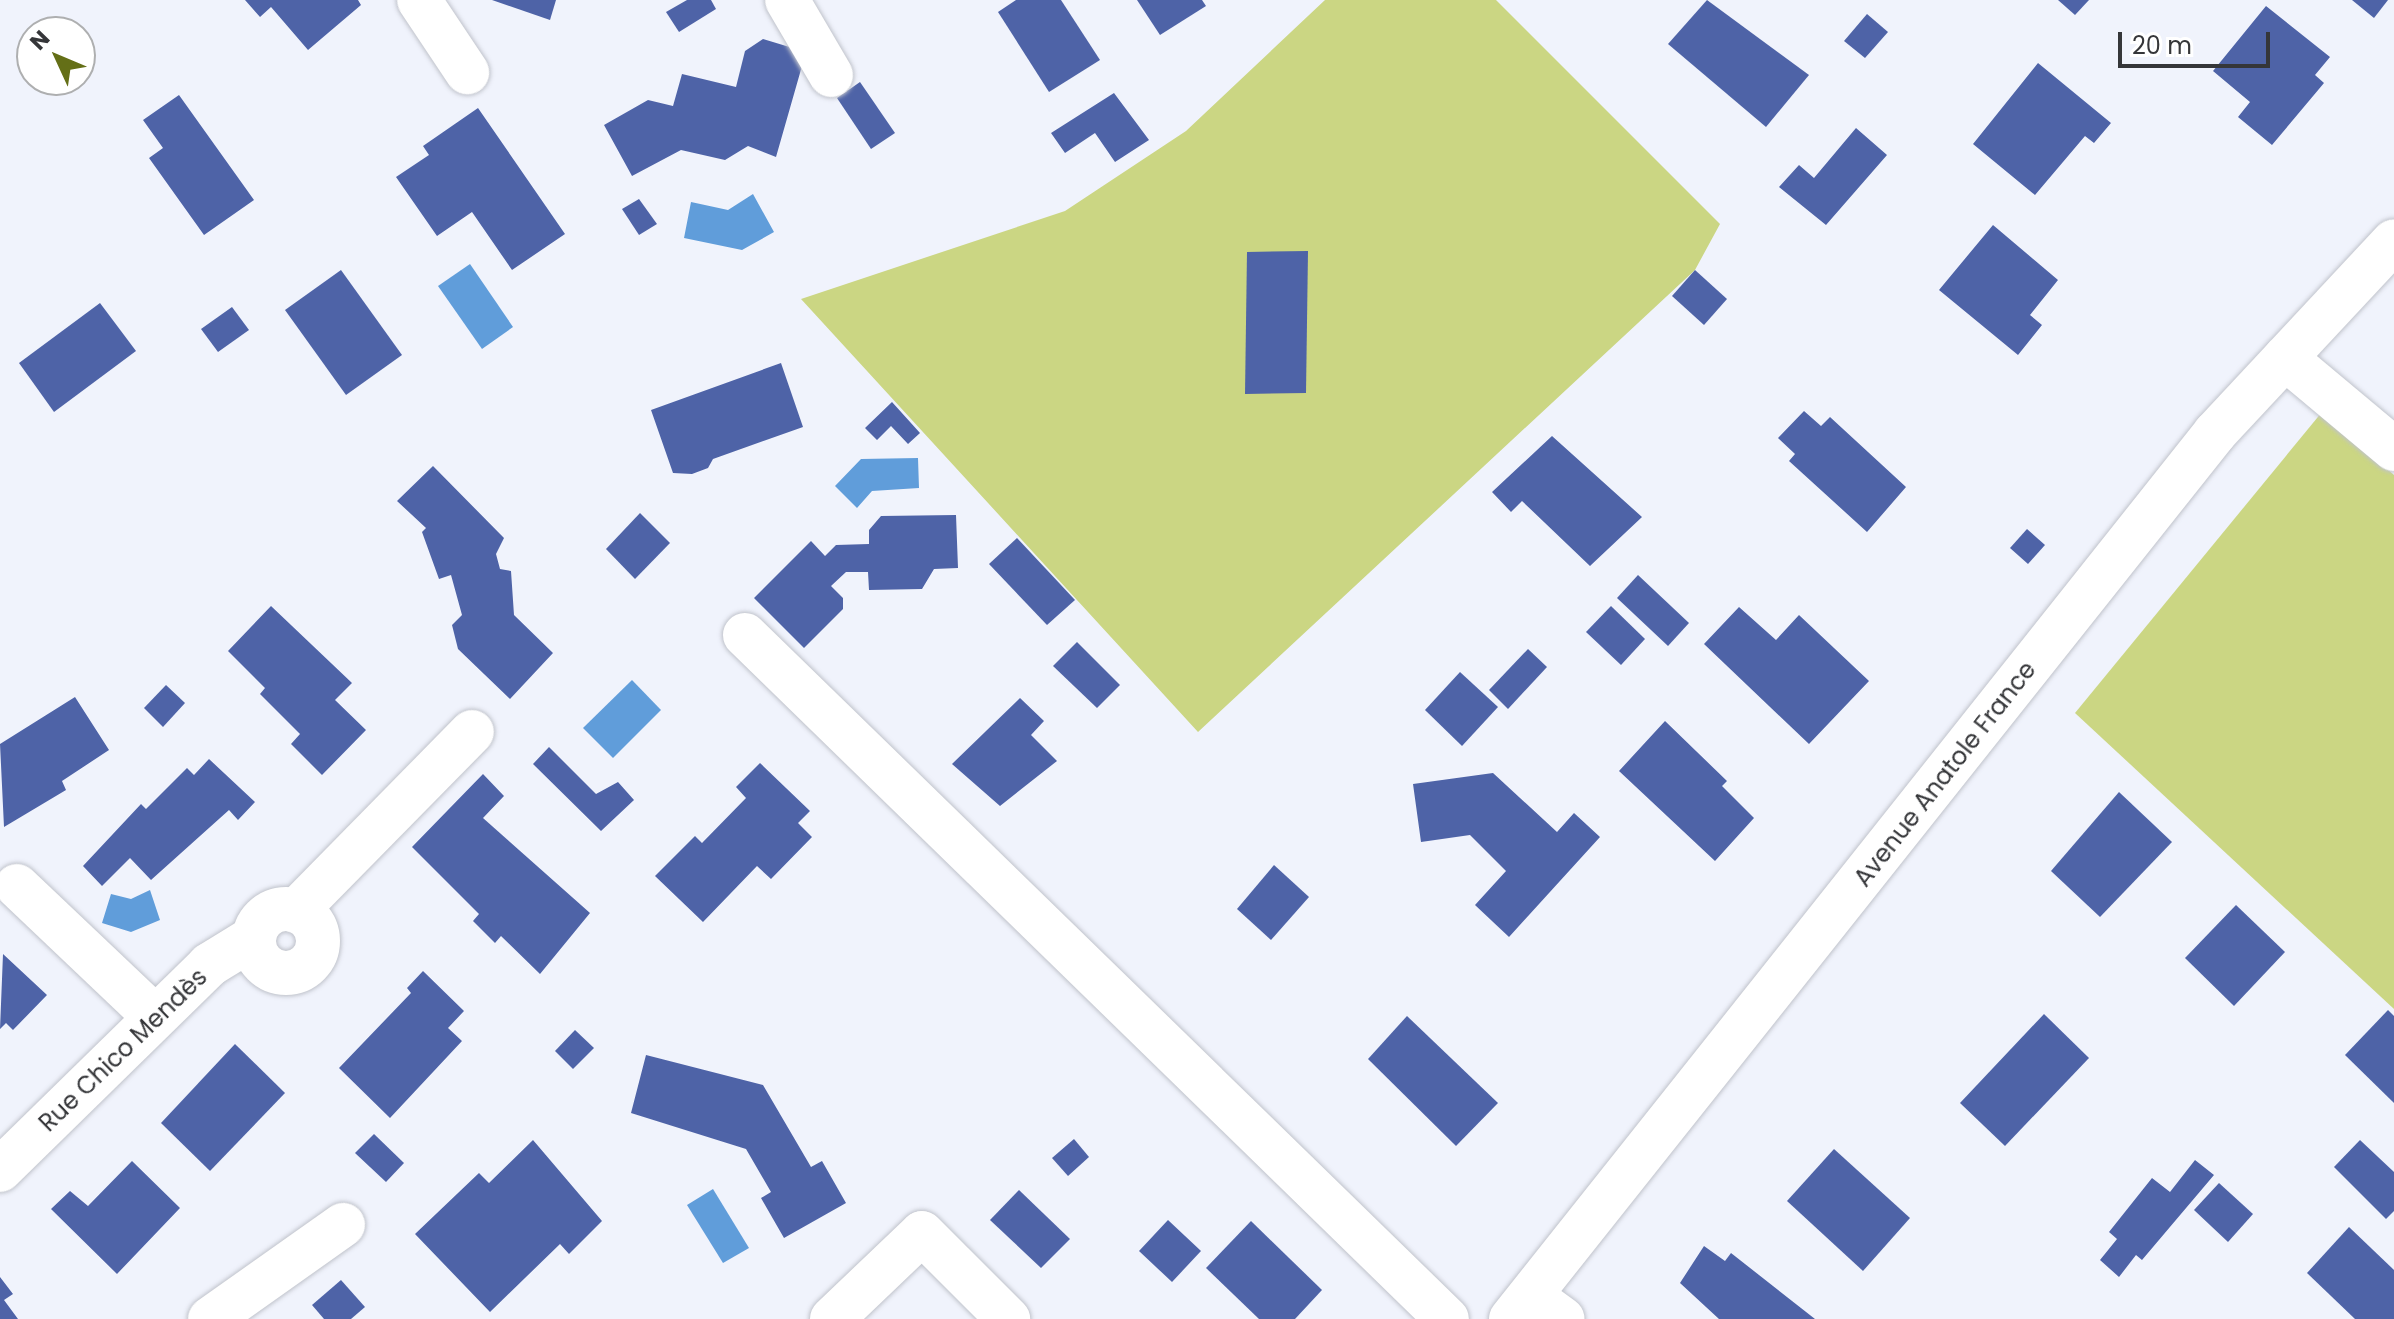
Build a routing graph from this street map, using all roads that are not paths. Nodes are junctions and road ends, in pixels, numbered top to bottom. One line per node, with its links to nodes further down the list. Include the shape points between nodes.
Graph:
1 (419, 0): 3 (street)
2 (787, 0): 4 (street)
3 (467, 72)
4 (831, 75)
5 (2394, 241): 6 (street, Avenue Anatole France)
6 (2285, 358): 7 (street); 14 (street, Avenue Anatole France, via 2215,433)
7 (2394, 449)
8 (745, 635): 18 (street)
9 (472, 732): 11 (street, Rue Chico Mendès, via 296,911 269,913 253,938 209,965)
10 (17, 886): 11 (street)
11 (155, 1017): 12 (street, Rue Chico Mendès)
12 (0, 1170)
13 (343, 1225): 15 (street)
14 (1535, 1311)
15 (210, 1319)
16 (832, 1319): 17 (street, via 922,1233)
17 (1008, 1319)
18 (1447, 1319)

